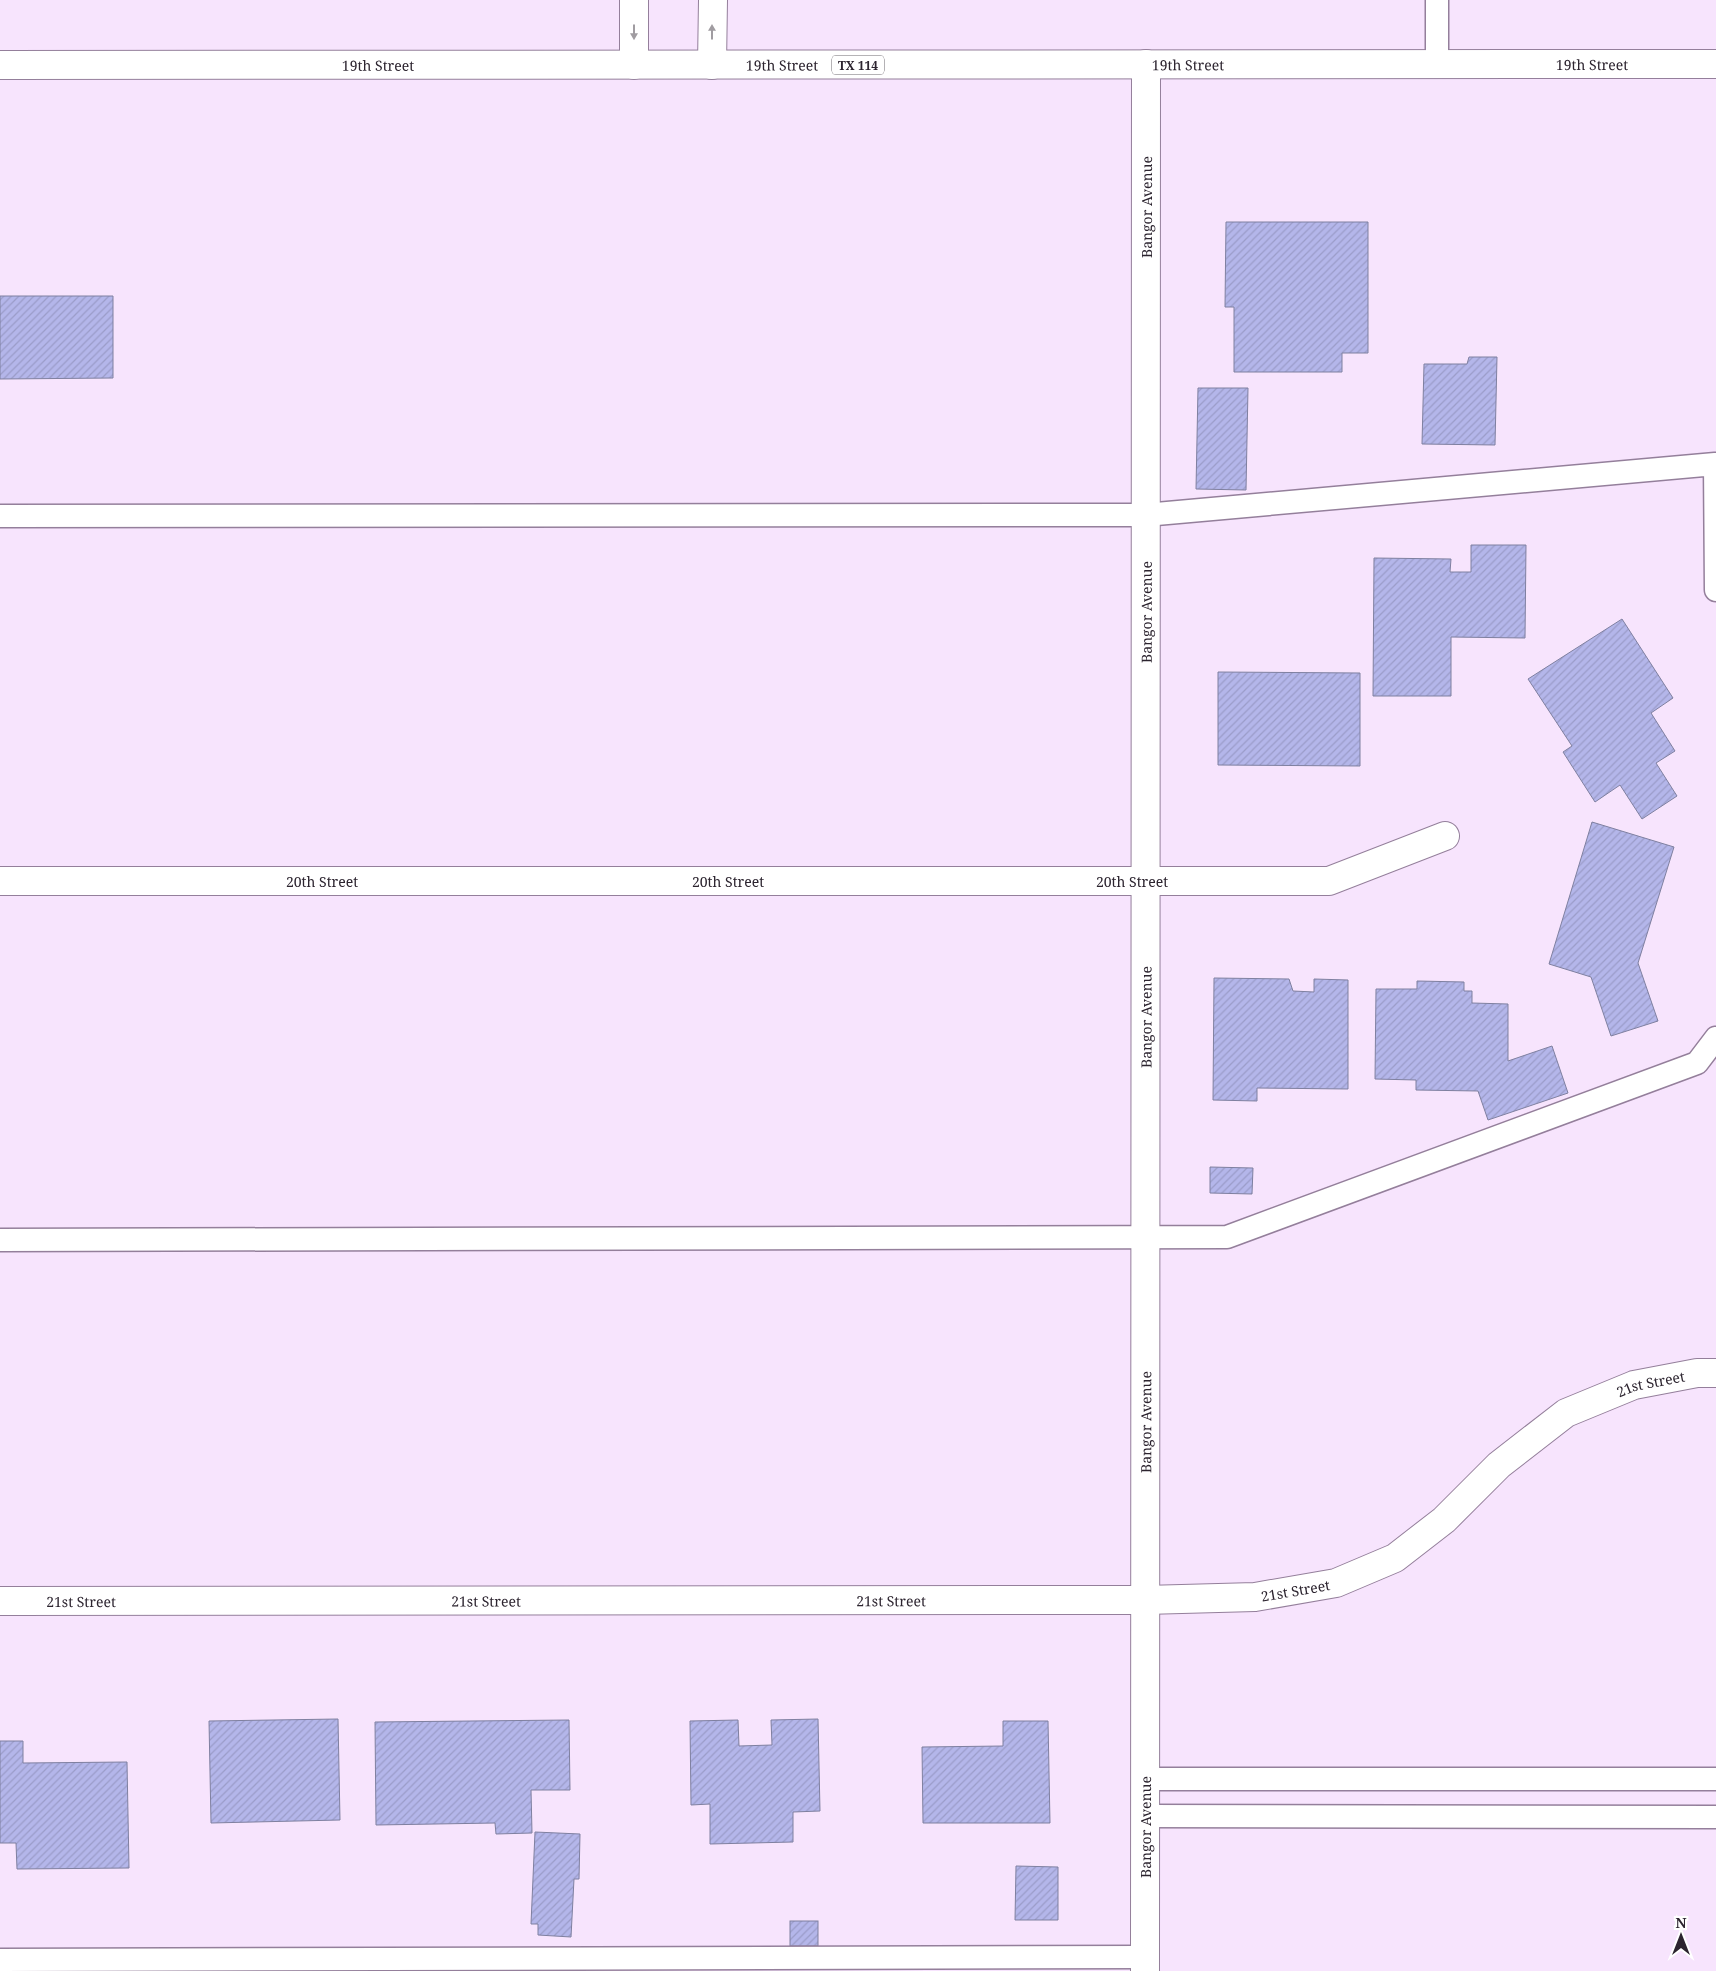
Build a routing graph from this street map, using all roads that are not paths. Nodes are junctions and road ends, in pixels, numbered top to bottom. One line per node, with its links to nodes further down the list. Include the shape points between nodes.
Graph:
1 (634, 0): 8 (street, one-way to 8)
2 (713, 0): 9 (street, one-way to 2)
3 (1437, 0): 5 (lane)
4 (1146, 64): 5 (street, 19th Street / TX 114); 9 (street, 19th Street / TX 114); 10 (street, Bangor Avenue)
5 (1437, 64): 6 (street, 19th Street / TX 114)
6 (1716, 64)
7 (0, 65): 8 (street, 19th Street / TX 114)
8 (634, 65): 9 (street, 19th Street / TX 114)
9 (712, 65)
10 (1145, 515): 11 (lane); 12 (lane, via 1715,464); 15 (street, Bangor Avenue)
11 (0, 516)
12 (1716, 590)
13 (1445, 836): 15 (street, 20th Street, via 1329,881)
14 (0, 881): 15 (street, 20th Street)
15 (1145, 882): 17 (street, Bangor Avenue)
16 (1716, 1038): 17 (lane, via 1697,1063 1228,1237)
17 (1145, 1237): 18 (lane); 20 (street, Bangor Avenue)
18 (0, 1240)
19 (1716, 1373): 20 (street, 21st Street, via 1697,1373 1634,1384 1566,1413 1499,1465 1444,1520 1395,1558 1336,1583 1256,1597)
20 (1145, 1600): 21 (street, 21st Street); 22 (street, Bangor Avenue)
21 (0, 1601)
22 (1145, 1779): 23 (lane); 24 (street, Bangor Avenue)
23 (1716, 1779)
24 (1145, 1816): 25 (lane); 27 (street, Bangor Avenue)
25 (1716, 1817)
26 (0, 1960): 27 (lane)
27 (1145, 1964)

